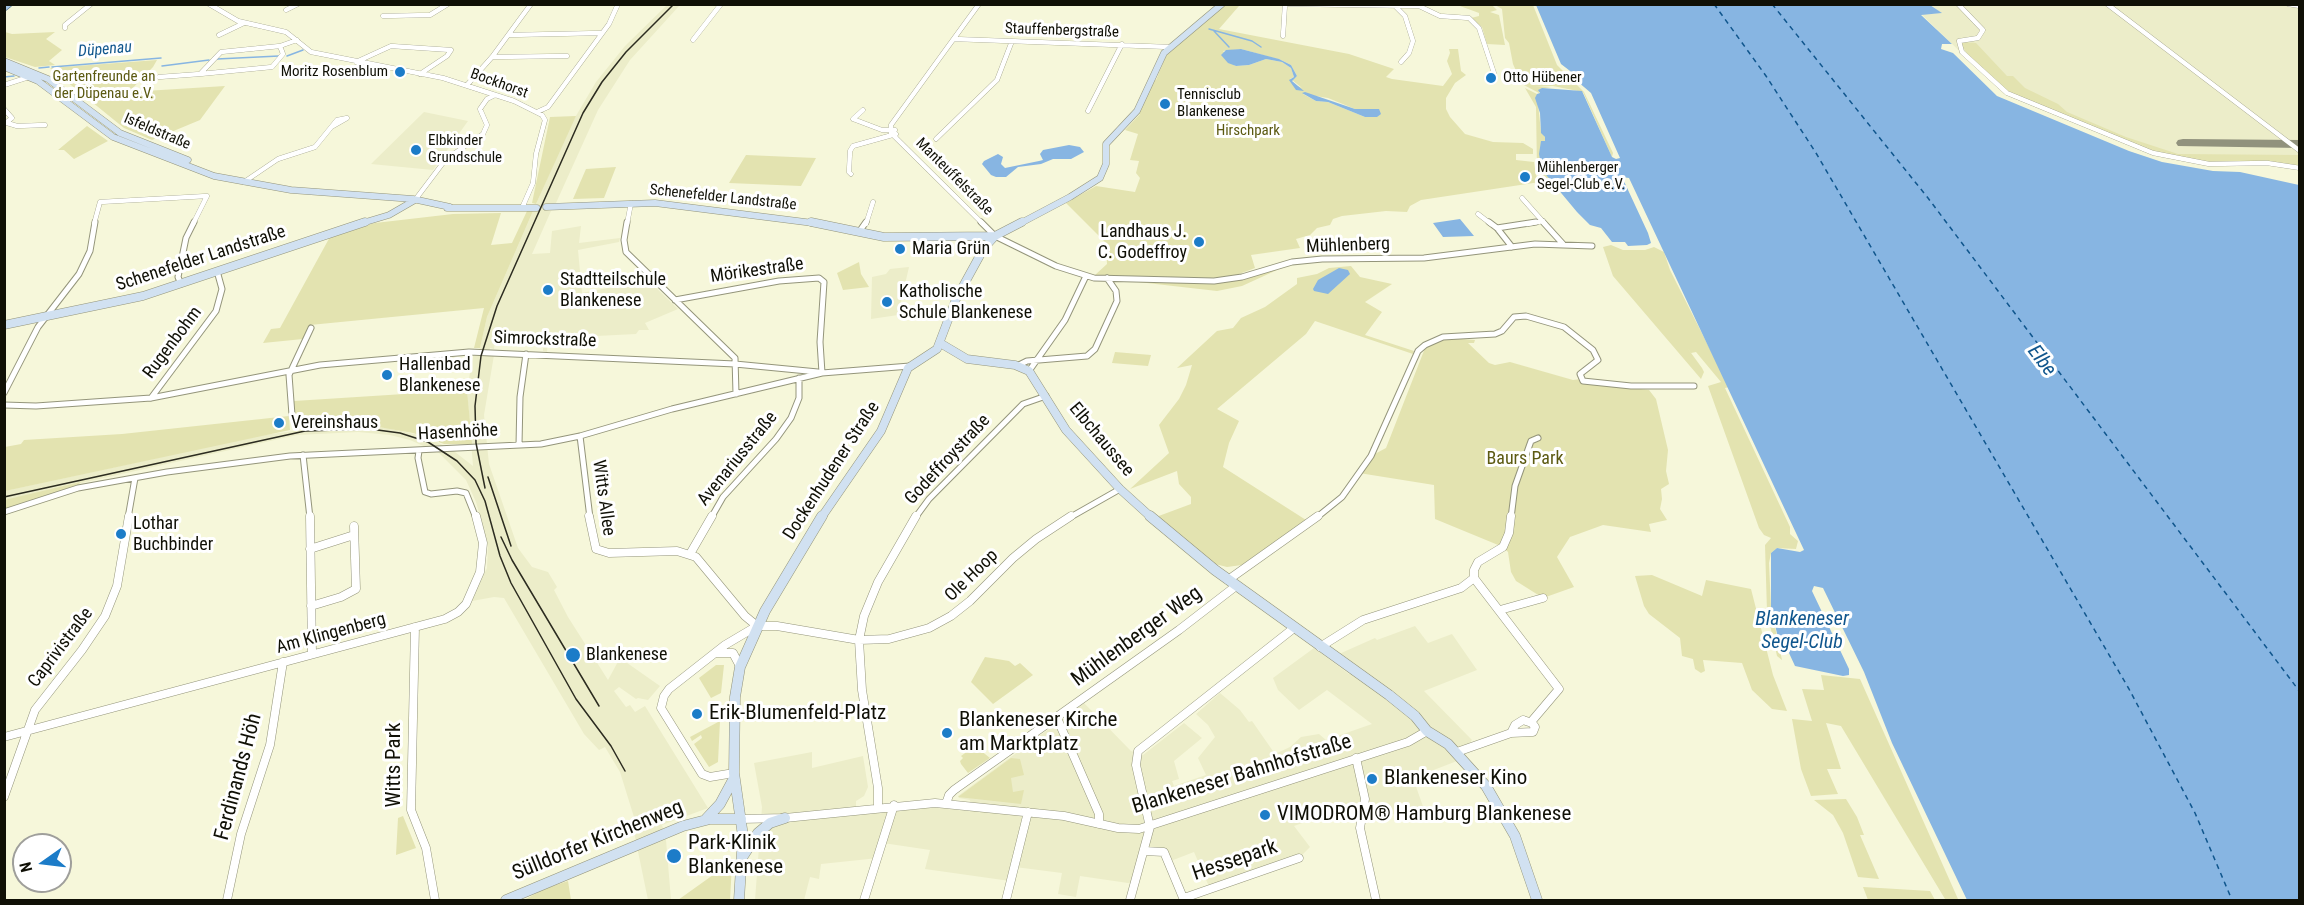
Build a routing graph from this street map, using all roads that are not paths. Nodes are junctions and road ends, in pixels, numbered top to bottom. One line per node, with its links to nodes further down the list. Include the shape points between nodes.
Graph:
1 (9, 4): 17 (main road)
2 (91, 4): 21 (street)
3 (209, 4): 20 (street, Bockhorst)
4 (298, 4): 18 (street)
5 (448, 4): 19 (street, via 438,13 421,17)
6 (531, 4): 24 (street)
7 (618, 4): 22 (street)
8 (721, 4): 28 (street)
9 (979, 4): 26 (street, Manteuffelstraße)
10 (1222, 4): 32 (main road)
11 (1285, 4): 15 (street); 25 (street)
12 (1958, 4): 58 (street, via 1983,30 1978,38 1959,41 1962,52 2007,93 2153,153 2209,164 2267,163)
13 (2107, 4): 57 (street)
14 (2288, 4): 16 (street)
15 (1395, 6): 37 (street, via 1405,16 1413,41); 42 (street, via 1419,6 1440,16 1469,18 1486,46)
16 (2300, 6)
17 (4, 8)
18 (286, 10)
19 (383, 16)
20 (245, 23): 23 (street); 27 (street, Bockhorst, via 281,30)
21 (65, 28)
22 (601, 33): 24 (street); 51 (street, via 548,106)
23 (219, 35)
24 (509, 35): 34 (street)
25 (1283, 36)
26 (954, 39): 29 (street, Stauffenbergstraße); 55 (street, Manteuffelstraße, via 896,120)
27 (297, 40): 31 (street); 36 (street, Bockhorst, via 311,52)
28 (693, 40)
29 (1012, 41): 30 (street, Stauffenbergstraße); 56 (street, via 993,86)
30 (1122, 44): 32 (street, Stauffenbergstraße); 50 (street)
31 (280, 46): 40 (street, via 221,52); 40 (street, via 283,54 272,67)
32 (1170, 47): 73 (main road, via 1137,111 1106,144 1106,164 1100,178 1070,198)
33 (567, 56): 34 (street)
34 (492, 57): 46 (street)
35 (4, 61): 39 (main road, Isfeldstraße)
36 (356, 62): 41 (street, Bockhorst); 41 (street, Bockhorst, via 393,46 451,50 447,57)
37 (1401, 62)
38 (4, 67): 43 (main road, Isfeldstraße)
39 (39, 74): 43 (street); 60 (main road, Isfeldstraße, via 120,133)
40 (200, 74): 44 (street)
41 (420, 74): 46 (street, Bockhorst)
42 (1492, 76)
43 (31, 77): 45 (street); 60 (main road, Isfeldstraße, via 113,137 214,176)
44 (159, 77)
45 (4, 85)
46 (467, 85): 47 (street, Bockhorst)
47 (495, 95): 51 (street, Bockhorst); 63 (street, via 480,110 485,132 446,159)
48 (4, 109): 52 (street, via 12,116)
49 (864, 110): 55 (street, Manteuffelstraße, via 853,118)
50 (1088, 111)
51 (537, 112): 66 (street, Bockhorst, via 546,120 536,154 532,189)
52 (6, 124): 53 (street)
53 (45, 125)
54 (333, 126): 60 (street, via 315,147 282,157)
55 (894, 133): 59 (street, via 853,146); 73 (street, Manteuffelstraße)
56 (936, 139)
57 (2300, 151)
58 (2300, 168)
59 (851, 174)
60 (244, 183): 63 (main road, Isfeldstraße)
61 (1522, 198): 69 (street)
62 (873, 202): 71 (street)
63 (413, 203): 66 (main road, Isfeldstraße); 78 (main road, Schenefelder Landstraße, via 398,214 337,230)
64 (631, 203): 65 (main road, Schenefelder Landstraße); 71 (main road, Schenefelder Landstraße, via 673,204); 82 (street, via 624,240 626,252)
65 (546, 207)
66 (522, 208): 67 (main road)
67 (537, 208)
68 (1478, 214): 70 (street)
69 (1544, 221): 70 (street); 74 (street)
70 (1497, 228): 76 (street)
71 (859, 232): 72 (main road, Schenefelder Landstraße, via 894,238)
72 (964, 236): 73 (main road, Schenefelder Landstraße); 77 (main road, via 976,242)
73 (994, 236): 77 (main road); 79 (street, via 1056,267)
74 (1563, 244): 75 (street, Mühlenberg); 76 (street, Mühlenberg)
75 (1592, 246)
76 (1512, 247): 80 (street, Mühlenberg, via 1424,258 1345,257 1292,262 1221,280)
77 (982, 251): 86 (main road, via 956,299)
78 (216, 272): 81 (main road, Schenefelder Landstraße); 101 (street, Rugenbohm, via 222,289 216,311)
79 (1086, 276): 80 (street, Mühlenberg); 88 (street, via 1065,320)
80 (1107, 278): 88 (street, via 1116,291 1117,301 1095,349 1087,356)
81 (181, 284): 83 (main road, Schenefelder Landstraße); 83 (street, via 178,277 186,238 207,196 100,202 90,251 68,291)
82 (675, 300): 89 (street, via 735,358); 95 (street, Mörikestraße, via 779,281 819,278 824,282)
83 (45, 316): 84 (main road, Schenefelder Landstraße); 98 (street)
84 (4, 324)
85 (311, 328): 92 (street)
86 (940, 343): 90 (main road, via 936,351); 91 (main road, via 967,359)
87 (526, 354): 89 (street, Simrockstraße); 92 (street, Simrockstraße, via 431,354); 106 (street)
88 (1036, 361): 91 (street); 94 (street)
89 (735, 364): 93 (street, Simrockstraße); 99 (street)
90 (910, 366): 95 (street, Hasenhöhe); 122 (main road, Dockenhudener Straße, via 881,430 826,507)
91 (1017, 366): 94 (main road)
92 (290, 371): 101 (street, Simrockstraße); 103 (street)
93 (799, 371): 95 (street, Simrockstraße); 96 (street)
94 (1029, 371): 100 (main road, Elbchaussee)
95 (822, 373): 96 (street, Hasenhöhe)
96 (799, 380): 99 (street, Hasenhöhe); 115 (street, Avenariusstraße, via 799,398 792,418 723,497)
97 (1694, 386): 117 (street, via 1583,381 1580,374 1598,360 1593,350 1564,327 1526,316 1514,317 1495,334 1435,340 1418,351 1371,456 1342,496)
98 (4, 393)
99 (736, 394): 104 (street, Hasenhöhe)
100 (1046, 396): 110 (main road, Elbchaussee, via 1066,430); 125 (street, Godeffroystraße, via 1023,404 929,499 890,556 864,616)
101 (151, 398): 102 (street, Simrockstraße)
102 (4, 405)
103 (292, 415)
104 (580, 436): 106 (street, Hasenhöhe); 115 (street, Witts Allee, via 596,549 609,553)
105 (1538, 438): 116 (street, via 1531,441 1515,486 1509,533 1503,547 1478,562)
106 (519, 445): 107 (street, Hasenhöhe)
107 (419, 451): 108 (street, Hasenhöhe); 123 (street, Am Klingenberg, via 425,492 466,493 483,549 480,572 462,609 450,617)
108 (303, 455): 109 (street, Hasenhöhe); 114 (street, via 310,500)
109 (135, 478): 111 (street, Hasenhöhe, via 54,494); 133 (street, Caprivistraße, via 117,586 105,616 45,695)
110 (1120, 489): 117 (main road, Elbchaussee); 125 (street, Ole Hoop, via 1036,539 951,616 929,628 889,639)
111 (4, 512)
112 (354, 526): 113 (street)
113 (354, 535): 114 (street); 120 (street, via 356,589)
114 (310, 549): 120 (street)
115 (690, 554): 122 (street, via 701,561)
116 (1474, 578): 121 (street); 126 (street, via 1461,588 1363,620)
117 (1228, 580): 118 (main road, Elbchaussee)
118 (1236, 586): 124 (main road, Elbchaussee); 131 (street, Mühlenberger Weg)
119 (1543, 598): 121 (street)
120 (311, 606): 127 (street)
121 (1500, 610): 135 (street, via 1559,689 1531,722 1535,727 1532,733 1511,733)
122 (757, 626): 125 (street, Ole Hoop); 128 (street); 130 (main road)
123 (415, 627): 127 (street, Am Klingenberg); 153 (street, Witts Park, via 411,810 426,848)
124 (1294, 628): 126 (main road, Elbchaussee); 147 (street, via 1138,751 1136,765)
125 (859, 640): 141 (street, Godeffroystraße)
126 (1320, 646): 132 (main road, Elbchaussee, via 1389,695)
127 (312, 654): 129 (street, Am Klingenberg)
128 (713, 654): 130 (street, via 733,653); 137 (street, via 667,692 661,708 702,774)
129 (283, 662): 133 (street, Am Klingenberg); 152 (street, Ferdinands Höh, via 270,745 241,834)
130 (740, 667): 137 (main road, via 735,697)
131 (1057, 718): 139 (street, Mühlenberger Weg, via 954,790); 146 (street, via 1099,814)
132 (1427, 731): 135 (main road, Elbchaussee); 136 (street, Blankeneser Bahnhofstraße, via 1408,742)
133 (26, 732): 134 (street, Am Klingenberg); 138 (street, Caprivistraße)
134 (4, 737)
135 (1457, 752): 160 (main road, Elbchaussee, via 1486,786 1515,836)
136 (1356, 758): 147 (street, Blankeneser Bahnhofstraße); 159 (street, via 1365,800 1360,828)
137 (734, 775): 144 (main road, via 720,804); 145 (main road)
138 (4, 797)
139 (946, 804): 140 (street, Blankeneser Bahnhofstraße); 142 (street, Blankeneser Bahnhofstraße)
140 (894, 805): 141 (street, Blankeneser Bahnhofstraße); 156 (street)
141 (878, 807): 143 (street, Blankeneser Bahnhofstraße)
142 (1028, 812): 146 (street, Blankeneser Bahnhofstraße); 157 (street)
143 (785, 818): 145 (street, Blankeneser Bahnhofstraße); 150 (main road, via 758,833)
144 (705, 819): 145 (main road, Sülldorfer Kirchenweg); 154 (main road, Sülldorfer Kirchenweg)
145 (741, 819): 150 (main road)
146 (1099, 824): 147 (street, Blankeneser Bahnhofstraße, via 1132,829)
147 (1150, 827): 148 (street)
148 (1144, 851): 151 (street, Hessepark, via 1164,852); 158 (street)
149 (1299, 858): 151 (street, Hessepark)
150 (742, 859): 155 (main road)
151 (1184, 899)
152 (227, 900)
153 (435, 900)
154 (506, 900)
155 (739, 900)
156 (864, 900)
157 (1006, 900)
158 (1130, 900)
159 (1376, 900)
160 (1537, 900)

